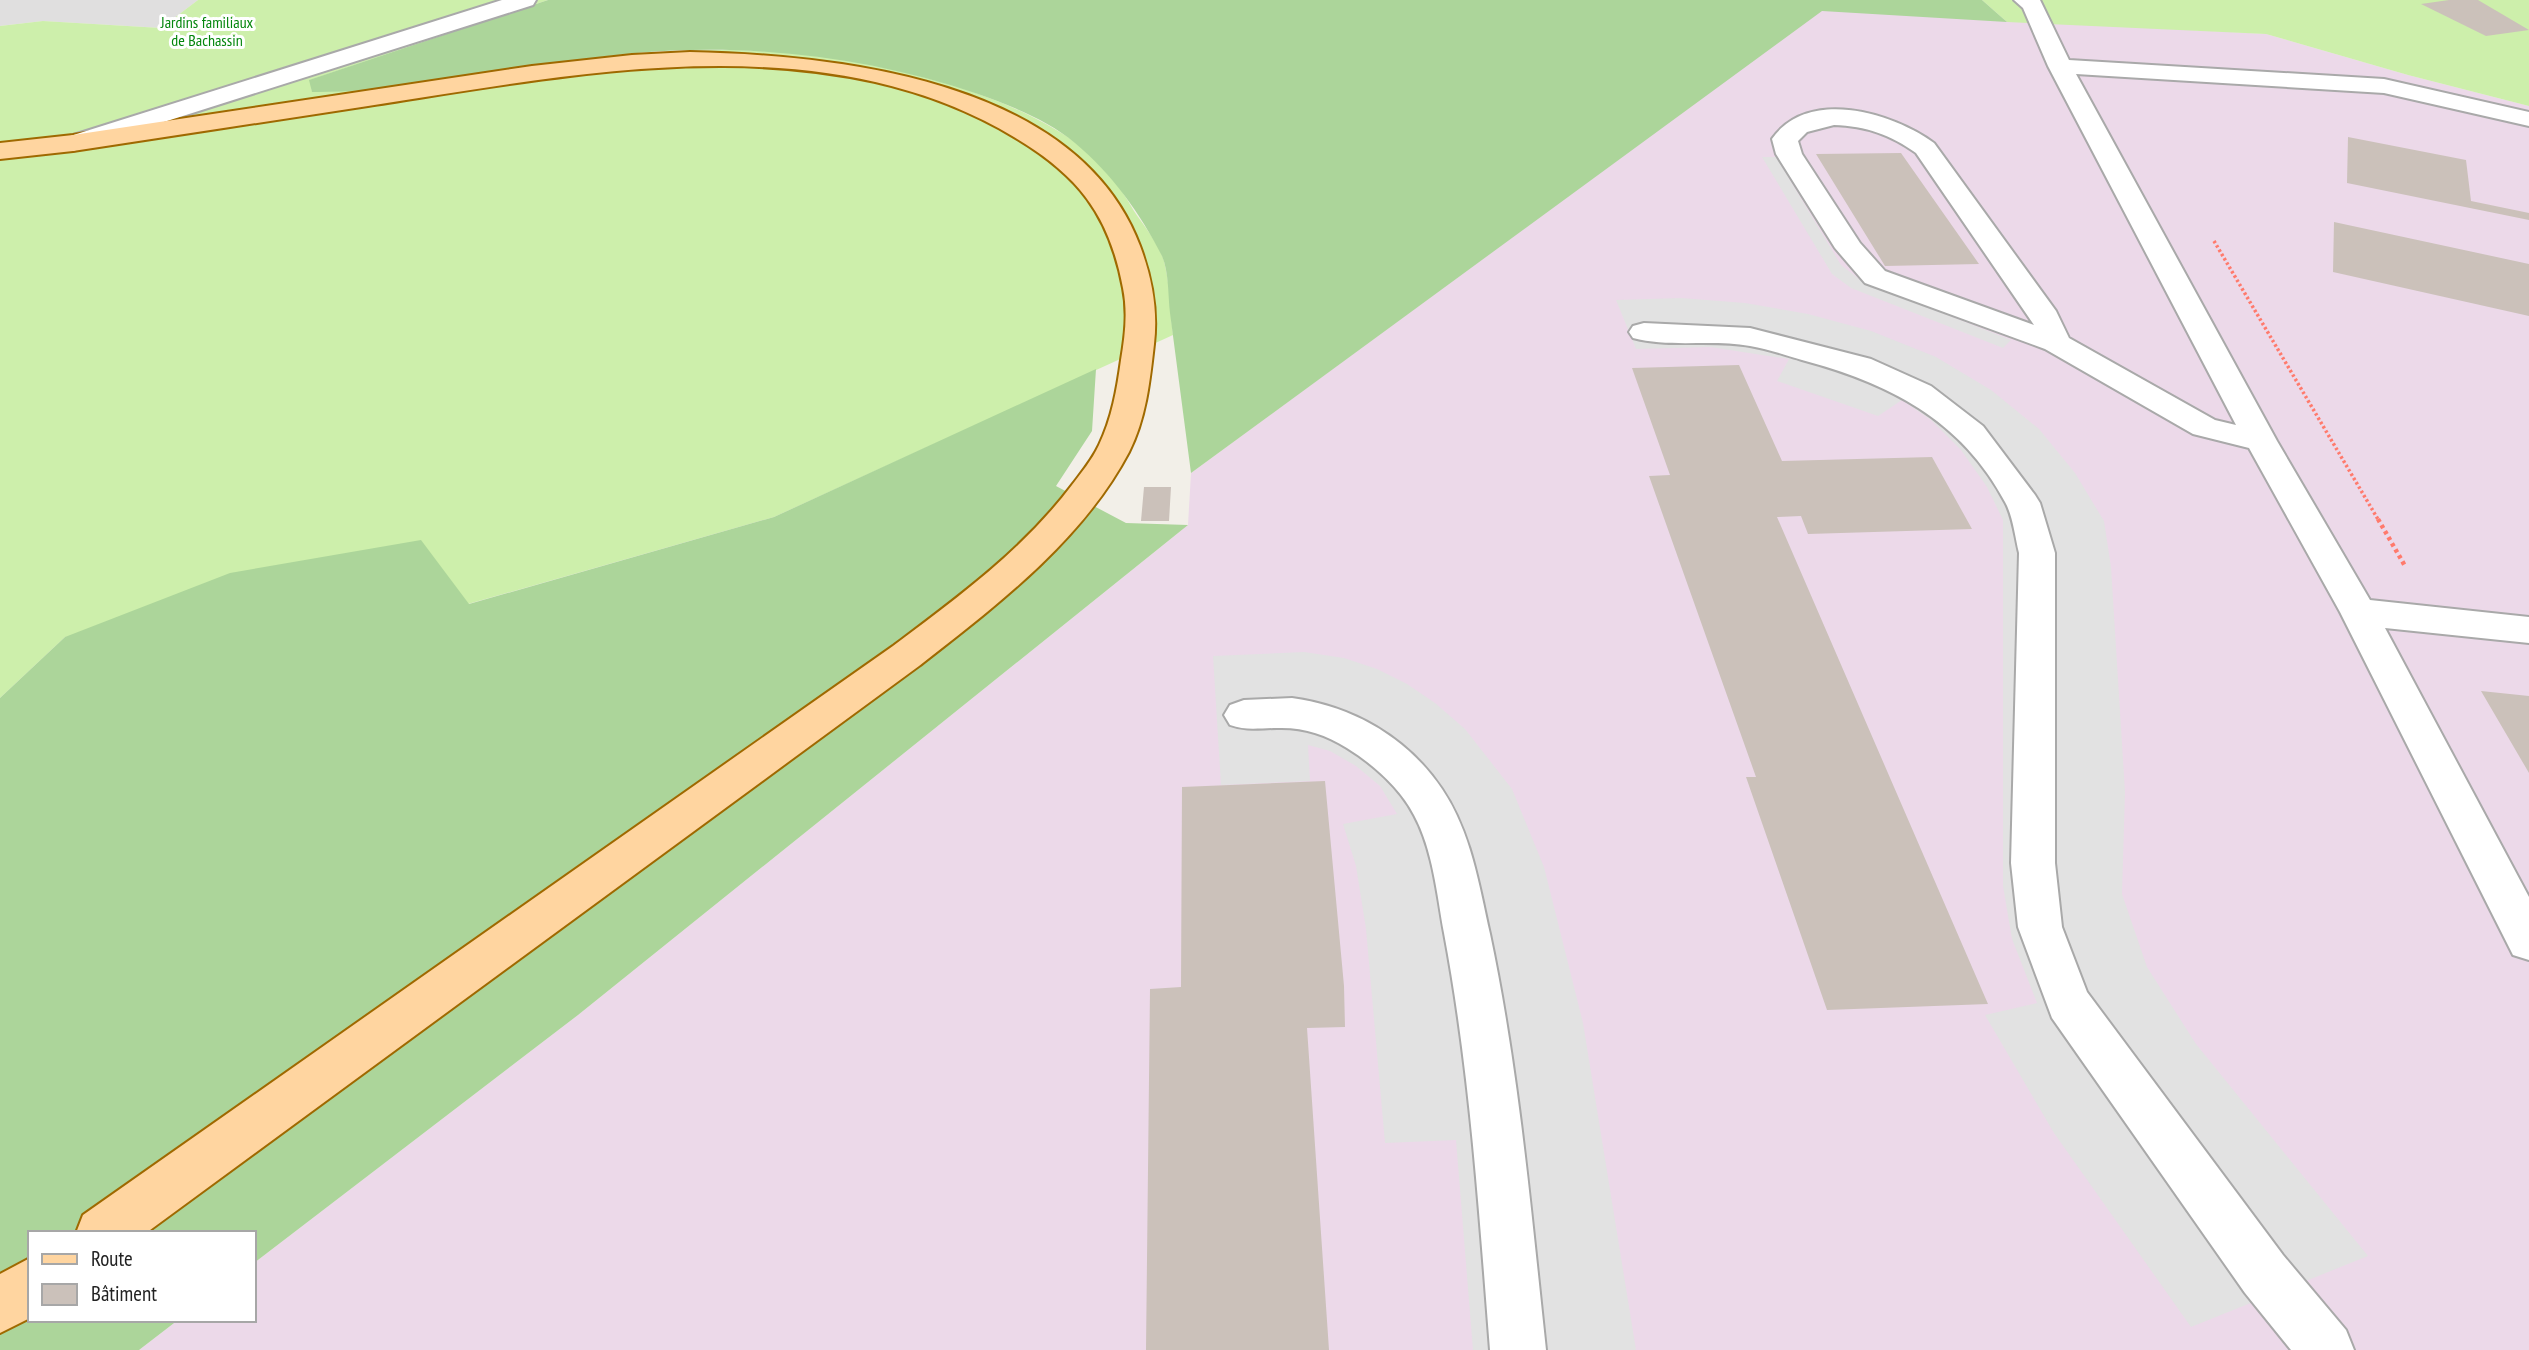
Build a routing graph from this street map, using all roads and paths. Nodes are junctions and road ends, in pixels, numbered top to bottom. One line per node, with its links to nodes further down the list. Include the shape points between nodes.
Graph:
1 (525, 0): 5 (street)
2 (2025, 0): 3 (street, via 2032,5)
3 (2060, 66): 4 (street, via 2370,85); 10 (street)
4 (2529, 119)
5 (73, 144): 6 (main road); 16 (main road, via 634,62 786,63 859,73 928,89 993,113 1050,145 1096,189 1131,251 1143,314 1133,388 1114,449 1069,516 994,588 906,656)
6 (0, 151)
7 (2212, 237): 12 (path)
8 (1644, 331): 20 (street, via 1750,337 1860,366 1920,393 1972,433 2023,503 2037,553 2033,863 2040,927 2068,1003 2264,1274)
9 (2056, 343): 9 (street, via 2046,317 1926,148 1915,139 1875,122 1833,118 1798,126 1785,139 1789,154 1849,248 1875,277); 10 (street, via 2204,427)
10 (2261, 441): 11 (street)
11 (2358, 612): 12 (street); 15 (street)
12 (2437, 621): 13 (street)
13 (2529, 630)
14 (1244, 715): 19 (street, via 1293,713 1332,722 1370,741 1421,791 1439,824 1472,957 1498,1135)
15 (2529, 940)
16 (105, 1231)
17 (28, 1286): 18 (main road)
18 (0, 1306)
19 (1518, 1350)
20 (2326, 1350)

